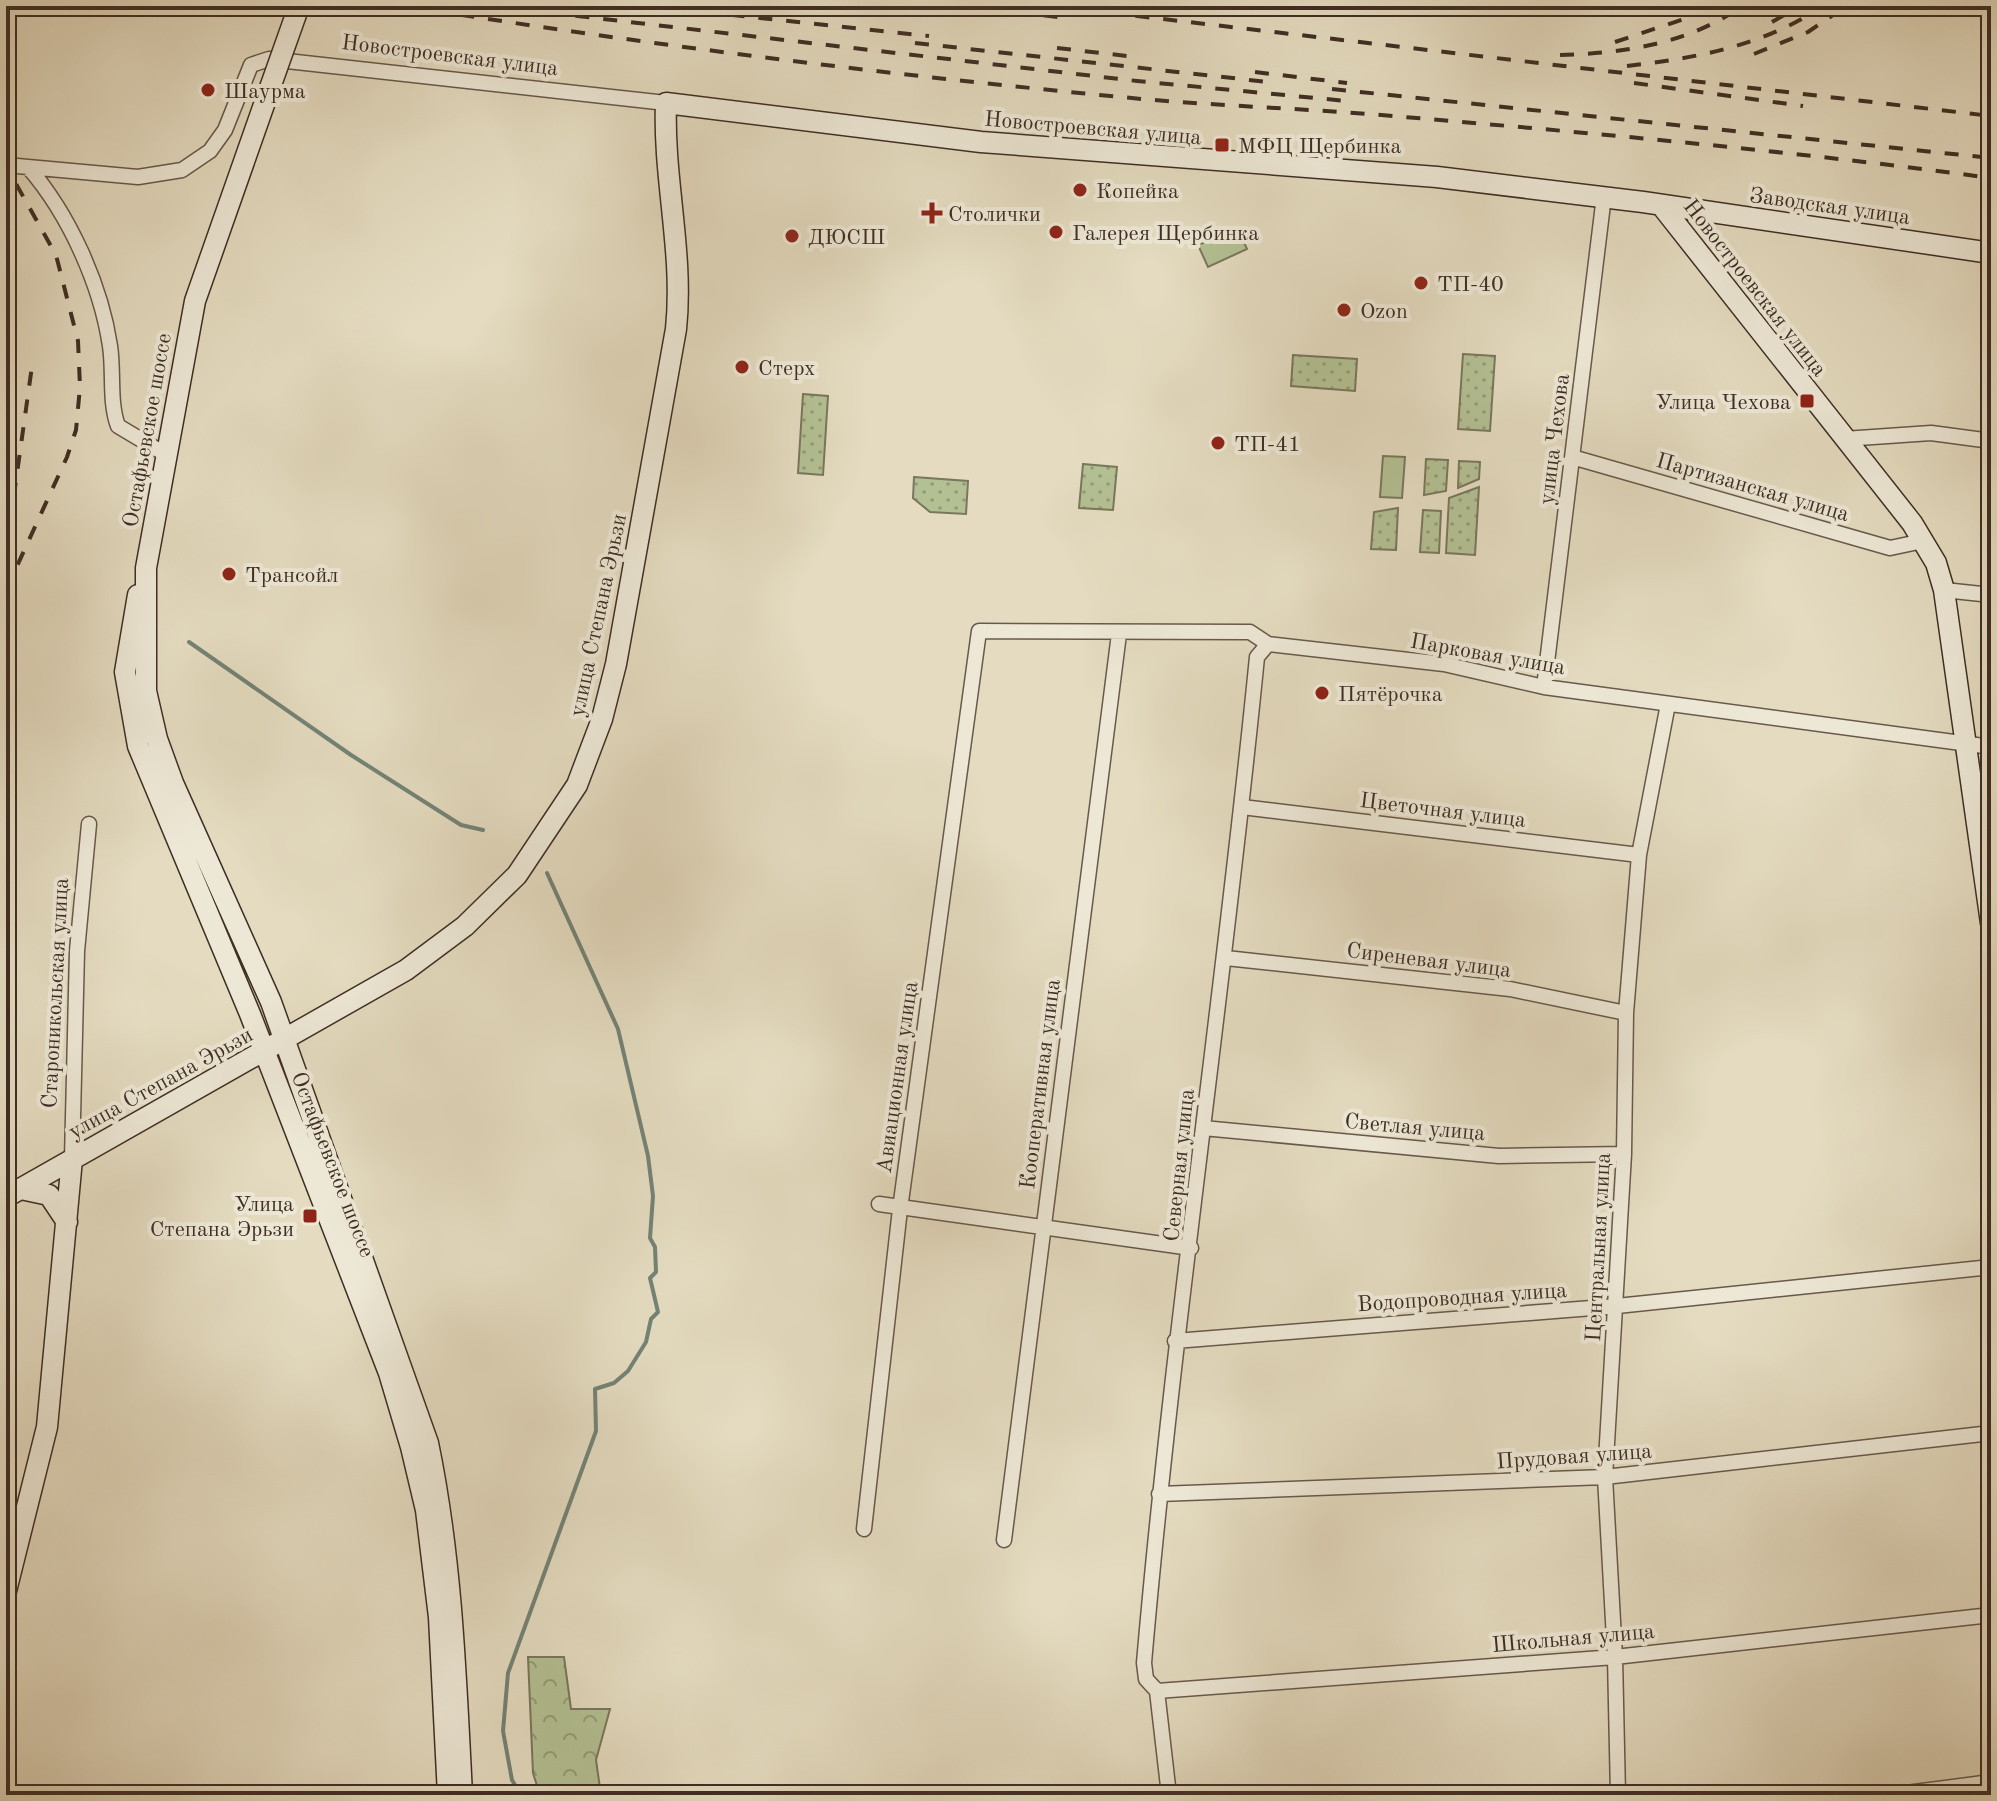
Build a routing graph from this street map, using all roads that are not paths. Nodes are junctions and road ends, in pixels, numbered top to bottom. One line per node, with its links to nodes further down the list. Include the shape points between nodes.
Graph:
1 (299, 6): 10 (street, Остафьевское шоссе, bridge, via 195,301)
2 (666, 103): 4 (street, Новостроевская улица, via 281,59 260,61 243,78 225,130 210,151 182,170 138,177); 5 (street, Новостроевская улица, via 981,142 1437,177); 29 (street, улица Степана Эрьзи, via 679,283 676,329 616,664 587,761 542,841 517,875 474,917 406,970)
3 (6, 165): 4 (street)
4 (28, 167): 10 (street, via 73,236 102,310 118,426)
5 (1604, 196): 6 (street, Новостроевская улица); 11 (street, улица Чехова)
6 (1661, 205): 7 (street, Заводская улица); 8 (street, Новостроевская улица)
7 (1991, 253)
8 (1844, 439): 9 (street, via 1931,433); 12 (street, Новостроевская улица)
9 (1991, 441)
10 (165, 454): 13 (street, Остафьевское шоссе)
11 (1572, 457): 12 (street, Партизанская улица, via 1890,548); 19 (street, улица Чехова)
12 (1923, 541): 14 (street, Новостроевская улица)
13 (146, 568): 29 (street, Остафьевское шоссе, via 145,678 157,739); 30 (street, Остафьевское шоссе, via 126,650 132,725)
14 (1944, 590): 15 (street); 21 (street, Новостроевская улица)
15 (1991, 595)
16 (979, 631): 17 (street, Парковая улица); 36 (street, Авиационная улица)
17 (1119, 634): 18 (street, Парковая улица, via 1250,632); 38 (street, Кооперативная улица)
18 (1268, 644): 19 (street, Парковая улица, via 1444,664); 23 (street, Северная улица, via 1257,657)
19 (1544, 687): 20 (street, Парковая улица)
20 (1668, 704): 21 (street, Парковая улица); 25 (street, Центральная улица)
21 (1964, 743): 22 (street, Парковая улица); 26 (street, Новостроевская улица)
22 (1991, 747)
23 (1242, 807): 25 (street, Цветочная улица); 27 (street, Северная улица)
24 (89, 824): 33 (street, Староникольская улица, via 77,951)
25 (1639, 855): 28 (street, Центральная улица)
26 (1991, 923)
27 (1226, 958): 28 (street, Сиреневая улица, via 1510,989); 31 (street, Северная улица)
28 (1626, 1013): 32 (street, Центральная улица)
29 (285, 1039): 30 (street, улица Степана Эрьзи); 54 (street, Остафьевское шоссе, via 428,1443 453,1613)
30 (265, 1051): 33 (street, улица Степана Эрьзи); 53 (street, Остафьевское шоссе, via 389,1373 411,1447 426,1510 439,1617)
31 (1203, 1128): 32 (street, Светлая улица, via 1499,1156); 39 (street, Северная улица)
32 (1624, 1154): 41 (street, Центральная улица)
33 (72, 1159): 34 (street, улица Степана Эрьзи); 37 (street, Староникольская улица)
34 (13, 1193): 37 (street, via 49,1195)
35 (879, 1204): 36 (street)
36 (900, 1209): 38 (street); 46 (street, Авиационная улица)
37 (67, 1222): 48 (street, Староникольская улица, via 47,1427)
38 (1043, 1227): 39 (street); 47 (street, Кооперативная улица)
39 (1191, 1248): 42 (street, Северная улица)
40 (1991, 1267): 41 (street, Водопроводная улица)
41 (1617, 1306): 42 (street, Водопроводная улица); 44 (street, Центральная улица)
42 (1175, 1341): 45 (street, Северная улица)
43 (1991, 1433): 44 (street, Прудовая улица)
44 (1605, 1477): 45 (street, Прудовая улица); 50 (street, Центральная улица)
45 (1159, 1494): 51 (street, Северная улица, via 1144,1663 1146,1679)
46 (864, 1529)
47 (1004, 1540)
48 (6, 1591)
49 (1991, 1615): 50 (street, Школьная улица)
50 (1615, 1657): 51 (street, Школьная улица); 56 (street, Центральная улица)
51 (1157, 1691): 55 (street, Северная улица)
52 (1991, 1782): 57 (street)
53 (448, 1795)
54 (462, 1795)
55 (1169, 1795)
56 (1618, 1795)
57 (1891, 1795)

